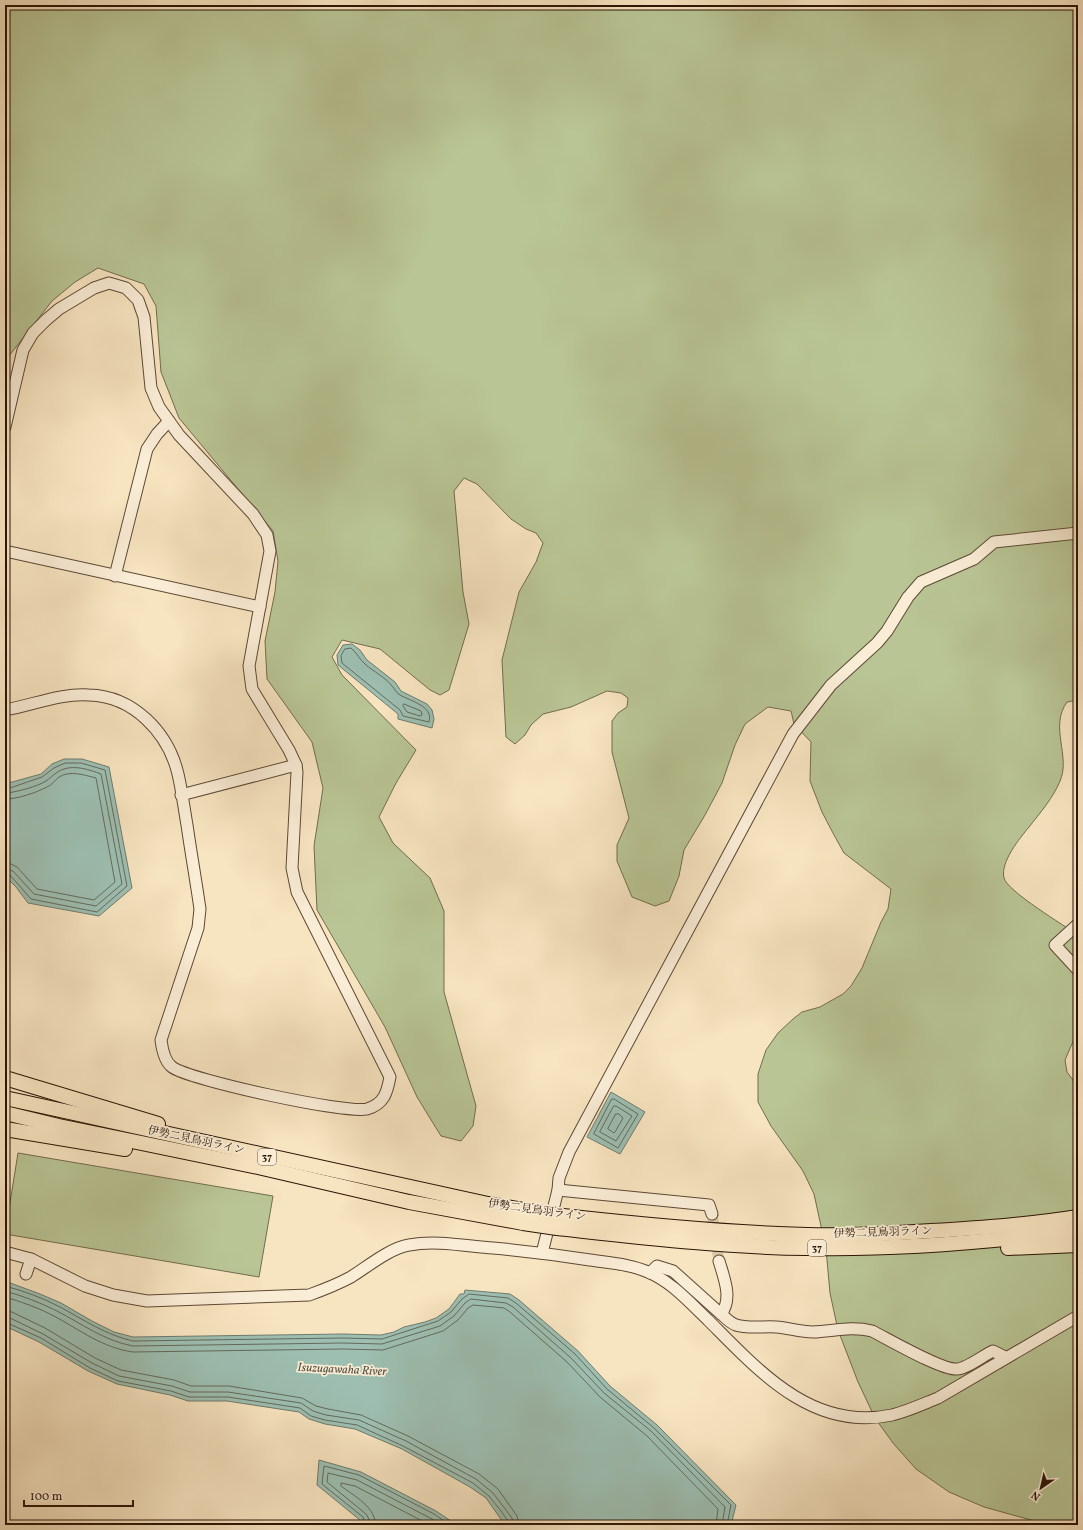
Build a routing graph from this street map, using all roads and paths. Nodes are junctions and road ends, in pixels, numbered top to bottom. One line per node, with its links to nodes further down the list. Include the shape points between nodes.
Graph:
1 (169, 421): 2 (street, via 159,407 151,388 144,317 138,300 126,288 109,283 94,288 59,309 33,334 23,350); 5 (street, via 147,449); 6 (street, via 253,514 267,535 270,551)
2 (5, 427)
3 (1078, 533): 18 (street, via 994,542 974,559 921,582 877,643 837,678 822,696 793,734 574,1142 559,1178)
4 (5, 551): 5 (street)
5 (115, 576): 6 (street)
6 (260, 607): 8 (street, via 249,666 252,689)
7 (5, 710): 9 (street, via 79,695 97,695 130,707 154,726 168,747 178,773)
8 (296, 765): 9 (street); 9 (street, via 292,868 297,892 390,1077 387,1092 378,1105 366,1109 348,1109 229,1086 178,1071 170,1066 162,1051 161,1040 198,928 200,909)
9 (182, 795)
10 (1078, 924): 11 (street, via 1055,945)
11 (1078, 970)
12 (5, 1078): 16 (main road, via 177,1129)
13 (5, 1098): 16 (main road, 伊勢二見鳥羽ライン / 37)
14 (5, 1113): 17 (main road, 伊勢二見鳥羽ライン / 37)
15 (5, 1129): 17 (main road, via 216,1164)
16 (209, 1144): 21 (main road, 伊勢二見鳥羽ライン / 37, via 488,1204)
17 (258, 1167): 21 (main road, 伊勢二見鳥羽ライン / 37, via 409,1202)
18 (558, 1190): 20 (street, via 709,1205); 29 (street)
19 (1078, 1211): 24 (main road)
20 (712, 1214)
21 (526, 1217): 23 (main road, 伊勢二見鳥羽ライン / 37, bridge)
22 (1078, 1217): 24 (main road, 伊勢二見鳥羽ライン / 37)
23 (560, 1222): 24 (main road, 伊勢二見鳥羽ライン / 37, via 808,1235 861,1235); 27 (main road, 伊勢二見鳥羽ライン / 37, via 724,1244)
24 (995, 1227)
25 (1078, 1231): 27 (main road, 伊勢二見鳥羽ライン / 37, via 965,1243)
26 (1078, 1245): 27 (main road, via 940,1253)
27 (862, 1248)
28 (5, 1252): 30 (street)
29 (542, 1253): 30 (street, via 440,1243 408,1245 393,1251 349,1278 309,1295 147,1301 113,1295 85,1286); 32 (street, via 621,1264)
30 (31, 1259): 33 (street)
31 (719, 1261): 34 (street, via 727,1295)
32 (650, 1273): 34 (street, via 657,1266 673,1271); 36 (street, via 678,1291 761,1373 783,1390 805,1403 847,1416 891,1415 915,1408 938,1398)
33 (26, 1274)
34 (721, 1314): 36 (street, via 738,1326 778,1327 813,1332 861,1328 952,1370 964,1367 993,1351)
35 (1078, 1316): 36 (street)
36 (1006, 1358)

